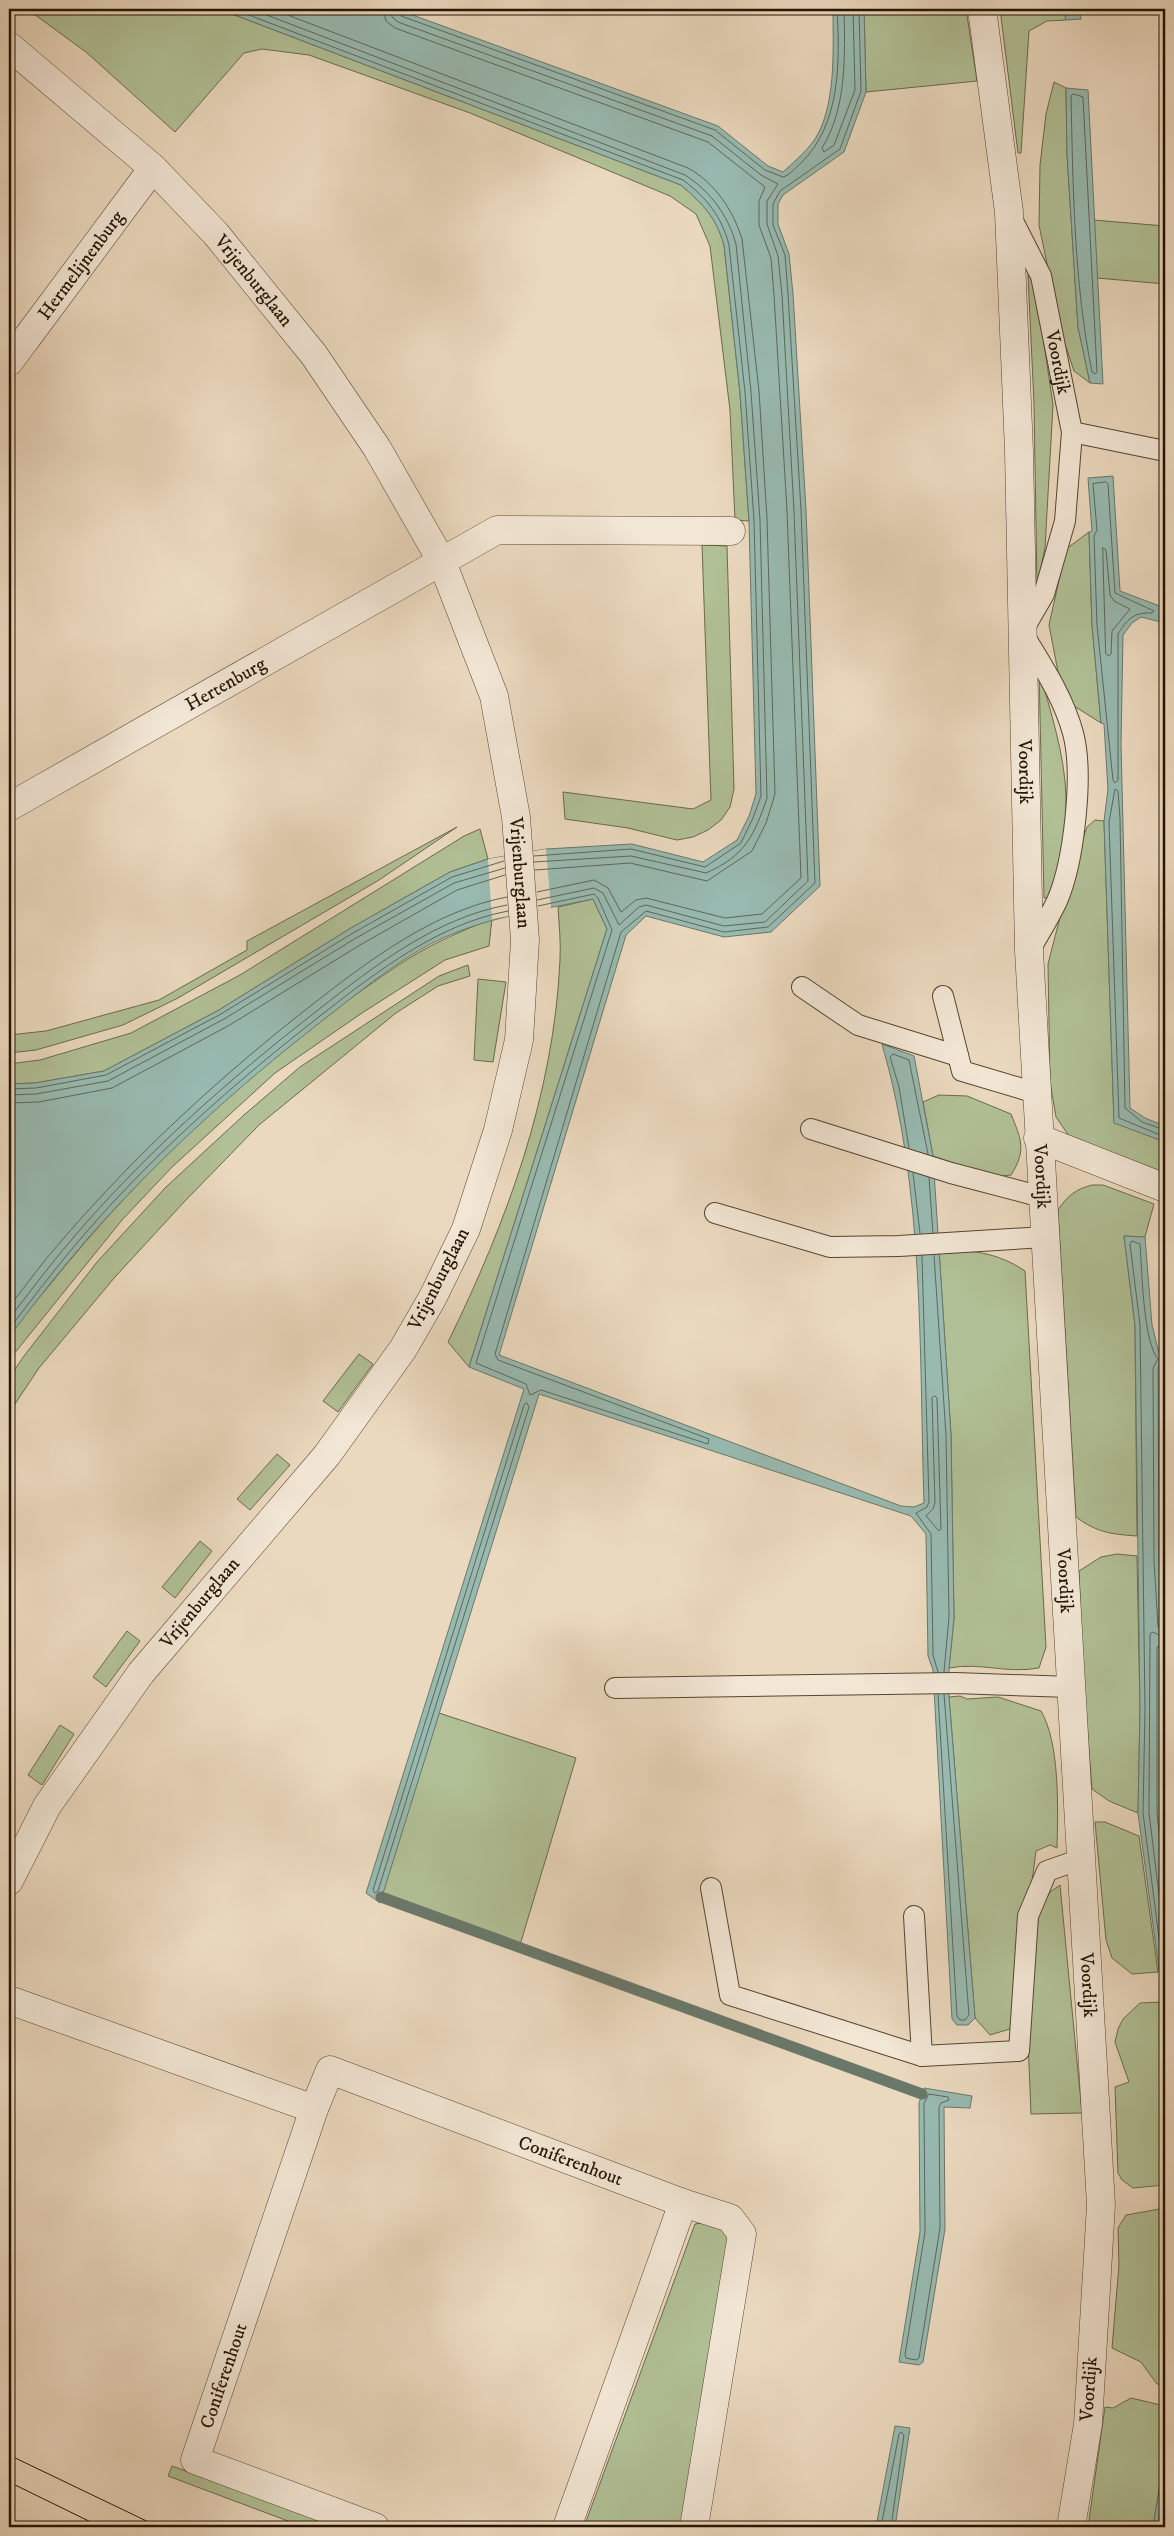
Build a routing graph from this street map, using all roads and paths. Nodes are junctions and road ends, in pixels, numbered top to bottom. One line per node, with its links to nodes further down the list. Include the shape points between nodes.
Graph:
1 (982, 9): 4 (street, Voordijk)
2 (9, 46): 3 (street, Vrijenburglaan)
3 (153, 168): 5 (street, Hermelijnenburg); 9 (street, Vrijenburglaan, via 216,234 314,355 377,448)
4 (1009, 212): 6 (lane, Voordijk, via 1041,276); 10 (street, Voordijk, via 1019,451)
5 (9, 362)
6 (1072, 432): 7 (lane); 10 (lane, Voordijk, via 1065,521 1044,594)
7 (1165, 451)
8 (731, 530): 9 (street, via 497,530)
9 (442, 562): 11 (street, Hertenburg); 26 (street, Vrijenburglaan, via 494,696 516,816 524,940 519,1040 502,1112 466,1229 403,1349 326,1455 141,1673 47,1806)
10 (1022, 632): 12 (street, Voordijk); 12 (lane, via 1058,694 1071,726 1077,778 1075,832 1058,900)
11 (9, 807)
12 (1029, 951): 16 (street, Voordijk)
13 (802, 987): 15 (lane, via 858,1025)
14 (943, 996): 15 (lane)
15 (958, 1056): 16 (lane, via 962,1071)
16 (1036, 1093): 18 (street, Voordijk)
17 (811, 1129): 20 (lane)
18 (1038, 1138): 19 (street); 20 (street, Voordijk)
19 (1165, 1188)
20 (1042, 1197): 22 (street, Voordijk)
21 (715, 1213): 22 (lane, via 830,1247)
22 (1044, 1237): 23 (street, Voordijk)
23 (1070, 1687): 24 (lane, via 955,1683); 25 (street, Voordijk)
24 (615, 1688)
25 (1081, 1859): 30 (lane, via 1047,1871 1028,1916 1019,2051); 36 (street, Voordijk, via 1101,2205 1088,2424)
26 (9, 1881)
27 (711, 1888): 30 (lane, via 730,1995)
28 (914, 1916): 30 (lane)
29 (9, 2000): 31 (street)
30 (922, 2056)
31 (314, 2109): 32 (street, Coniferenhout, via 330,2070); 33 (street, Coniferenhout, via 195,2460)
32 (683, 2203): 34 (street); 35 (street, Coniferenhout, via 730,2218 742,2234)
33 (375, 2527)
34 (567, 2527)
35 (694, 2527)
36 (1070, 2527)

